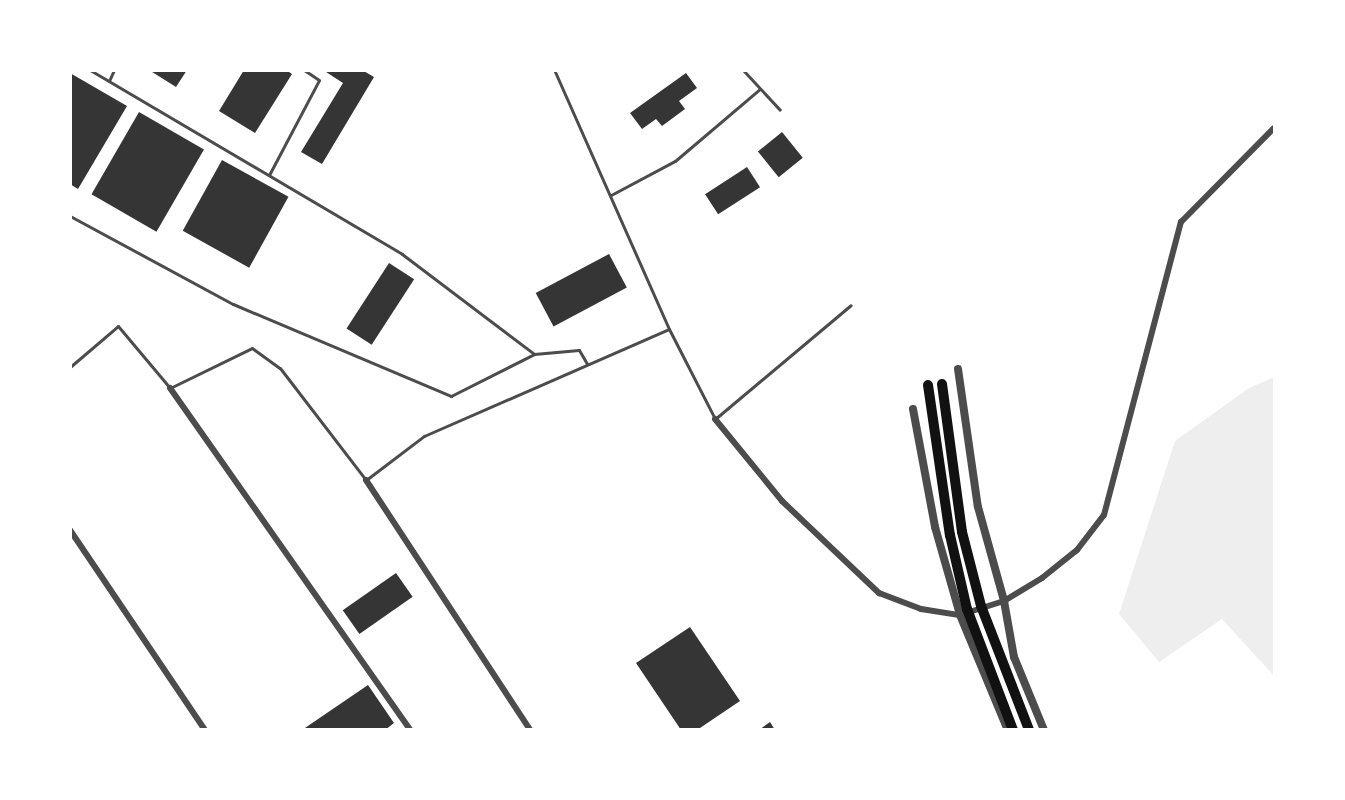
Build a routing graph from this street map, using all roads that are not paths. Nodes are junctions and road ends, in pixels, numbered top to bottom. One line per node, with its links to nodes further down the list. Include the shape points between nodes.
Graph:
1 (90, 70): 6 (lane)
2 (114, 70): 6 (lane)
3 (304, 70): 10 (lane, via 320,80)
4 (554, 70): 11 (lane)
5 (742, 70): 7 (lane)
6 (109, 81): 10 (lane)
7 (760, 89): 8 (lane); 11 (lane, via 675,161)
8 (780, 110)
9 (1275, 128): 26 (street, via 1181,222 1104,515 1077,550)
10 (269, 175): 15 (lane, via 422,267 458,301)
11 (610, 195): 14 (lane)
12 (70, 216): 15 (lane, via 233,304 451,396)
13 (851, 304): 23 (lane)
14 (669, 329): 16 (lane); 23 (lane)
15 (534, 354): 16 (lane, via 579,350)
16 (587, 364): 24 (lane, via 424,436)
17 (70, 367): 21 (lane, via 118,326)
18 (958, 369): 26 (street, via 978,507)
19 (942, 384): 33 (highway, via 962,532 984,616)
20 (928, 386): 32 (highway, via 950,535 967,609)
21 (170, 388): 24 (lane, via 252,348 280,368); 29 (street)
22 (913, 408): 27 (street, via 935,527)
23 (715, 419): 27 (street, via 782,501 879,593 921,609)
24 (366, 480): 30 (street)
25 (70, 530): 28 (street)
26 (1004, 601): 27 (street); 34 (street, via 1014,657)
27 (960, 615): 31 (street)
28 (205, 729)
29 (410, 729)
30 (530, 729)
31 (1008, 729)
32 (1013, 729)
33 (1029, 729)
34 (1044, 729)

